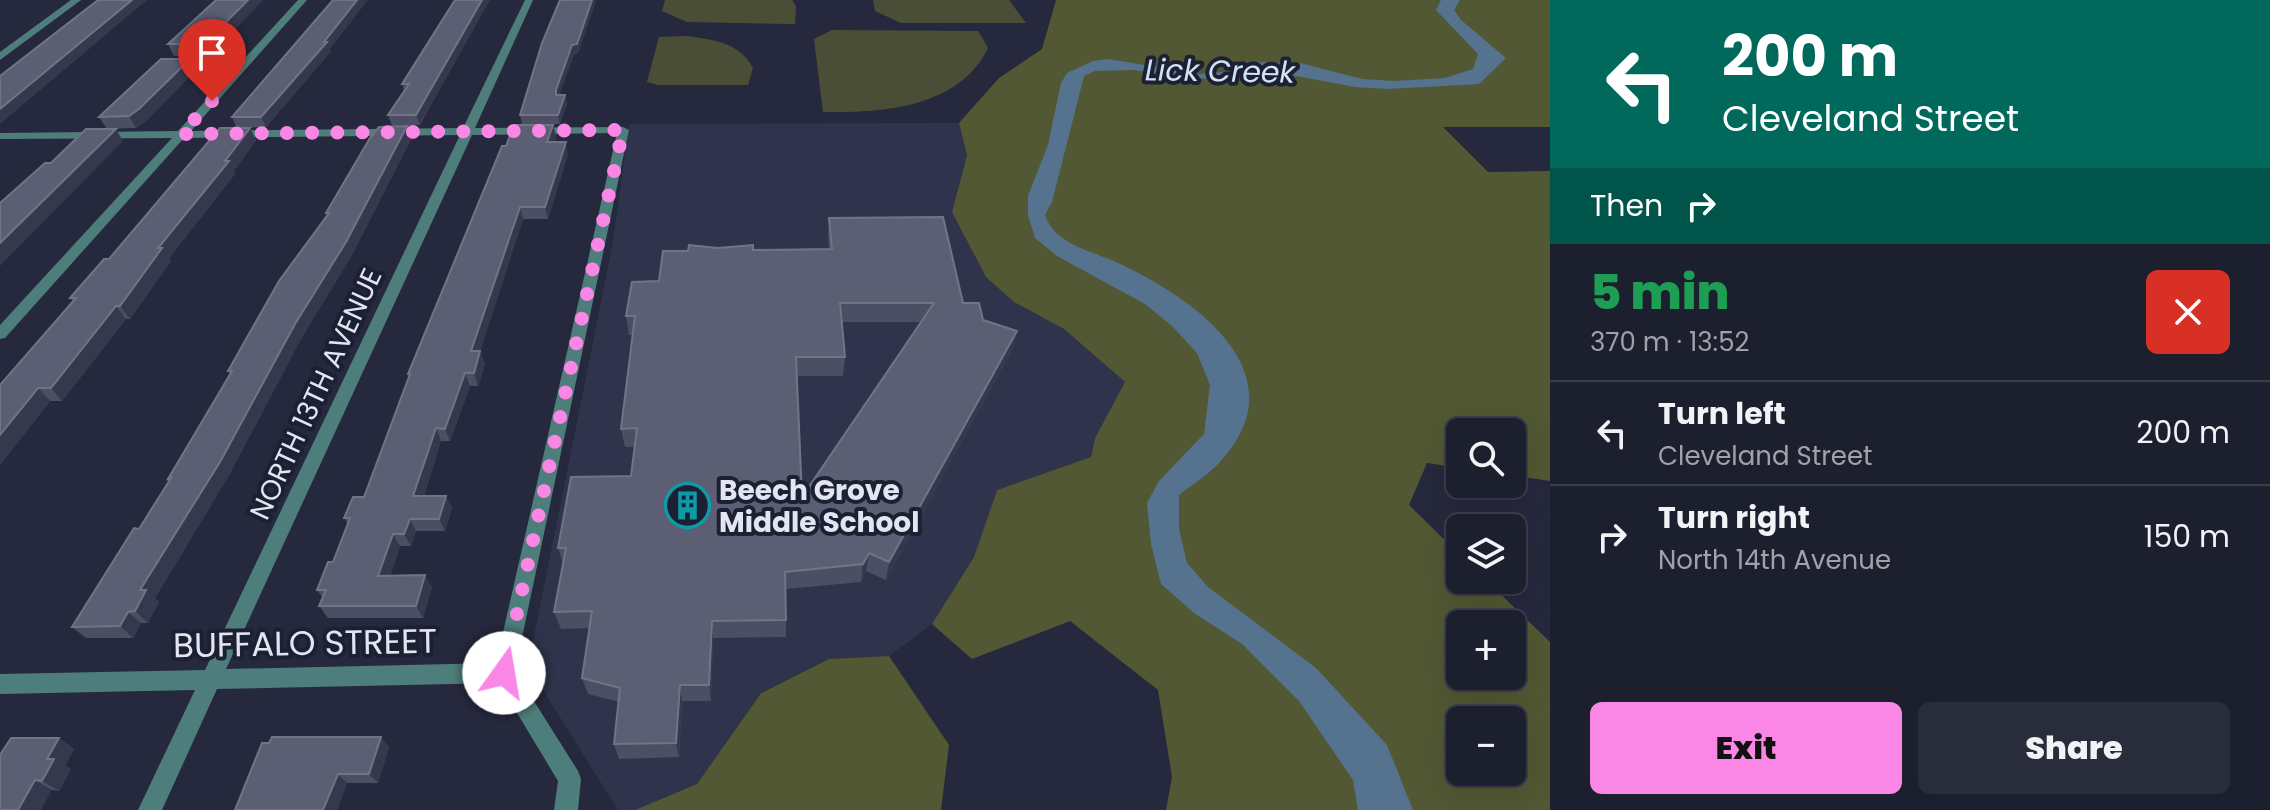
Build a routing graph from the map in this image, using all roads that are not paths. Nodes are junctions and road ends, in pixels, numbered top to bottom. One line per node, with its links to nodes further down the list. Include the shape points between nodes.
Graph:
1 (77, 0): 4 (street)
2 (303, 0): 6 (street)
3 (529, 0): 5 (street, NORTH 13TH AVENUE)
4 (0, 57)
5 (468, 132): 6 (street); 9 (street, via 623,130); 10 (street, NORTH 13TH AVENUE)
6 (181, 134): 7 (street); 8 (street)
7 (0, 136)
8 (0, 334)
9 (504, 673): 10 (street, BUFFALO STREET); 13 (street, via 570,779)
10 (212, 678): 11 (street, BUFFALO STREET); 12 (street, NORTH 13TH AVENUE)
11 (0, 684)
12 (150, 810)
13 (566, 810)

